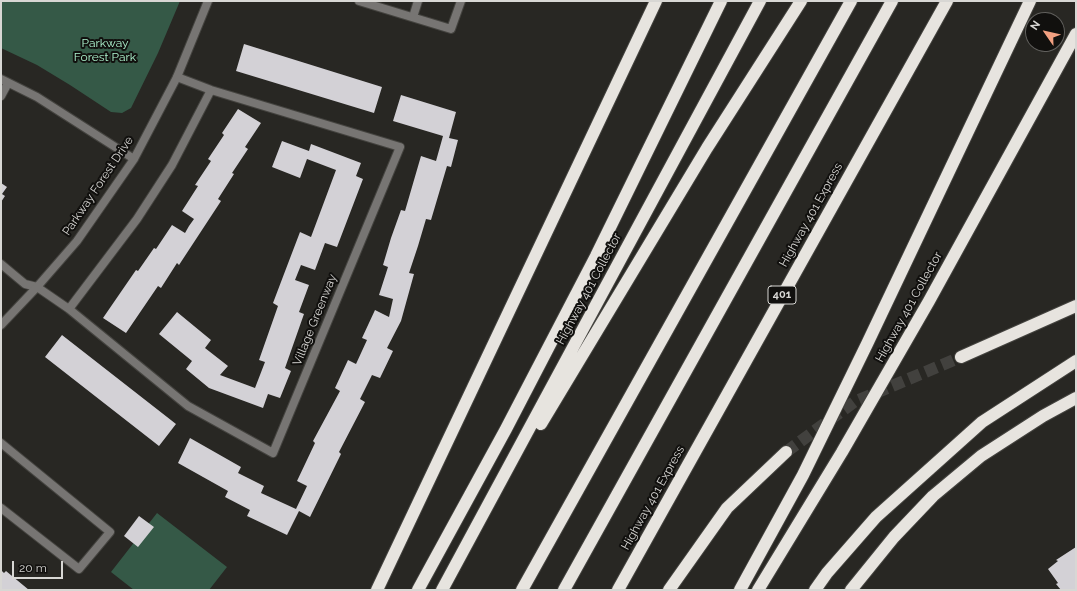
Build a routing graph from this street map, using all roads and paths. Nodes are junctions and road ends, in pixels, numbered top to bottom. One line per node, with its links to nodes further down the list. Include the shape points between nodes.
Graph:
1 (208, 1): 15 (street, Parkway Forest Drive)
2 (359, 1): 13 (street)
3 (418, 1): 13 (street)
4 (461, 1): 13 (street, via 452,29)
5 (656, 1): 34 (highway)
6 (721, 1): 35 (highway, via 596,256)
7 (760, 1): 33 (highway, Highway 401 Collector)
8 (801, 1): 33 (highway, via 707,148)
9 (851, 1): 37 (highway)
10 (892, 1): 38 (highway)
11 (947, 1): 39 (highway, Highway 401 Express / 401)
12 (1030, 1): 41 (highway, via 840,399 803,474)
13 (412, 17)
14 (1076, 34): 42 (highway, Highway 401 Collector, via 929,301 842,452)
15 (178, 78): 17 (street, Village Greenway); 19 (street, Parkway Forest Drive)
16 (5, 81): 18 (street); 19 (street, via 37,97)
17 (211, 90): 24 (street, via 168,171 137,219); 24 (street, Village Greenway, via 400,147 273,453 188,406)
18 (1, 96)
19 (134, 159): 21 (street, Parkway Forest Drive, via 77,241)
20 (1, 264): 21 (street, Village Greenway, via 25,284)
21 (37, 287): 24 (street, Village Greenway); 26 (street, Parkway Forest Drive)
22 (1076, 302): 25 (highway)
23 (1076, 306): 25 (highway)
24 (69, 309)
25 (1063, 311): 27 (highway)
26 (1, 325)
27 (960, 357)
28 (1076, 361): 43 (highway, via 982,422 876,516)
29 (1076, 398): 44 (highway, via 981,456 933,496 894,537)
30 (1, 443): 32 (street, via 110,532 79,569)
31 (786, 452): 40 (highway, via 727,508)
32 (1, 508)
33 (462, 552): 36 (highway, Highway 401 Collector)
34 (377, 590)
35 (418, 590)
36 (442, 590)
37 (522, 590)
38 (564, 590)
39 (618, 590)
40 (669, 590)
41 (740, 590)
42 (758, 590)
43 (815, 590)
44 (851, 590)

